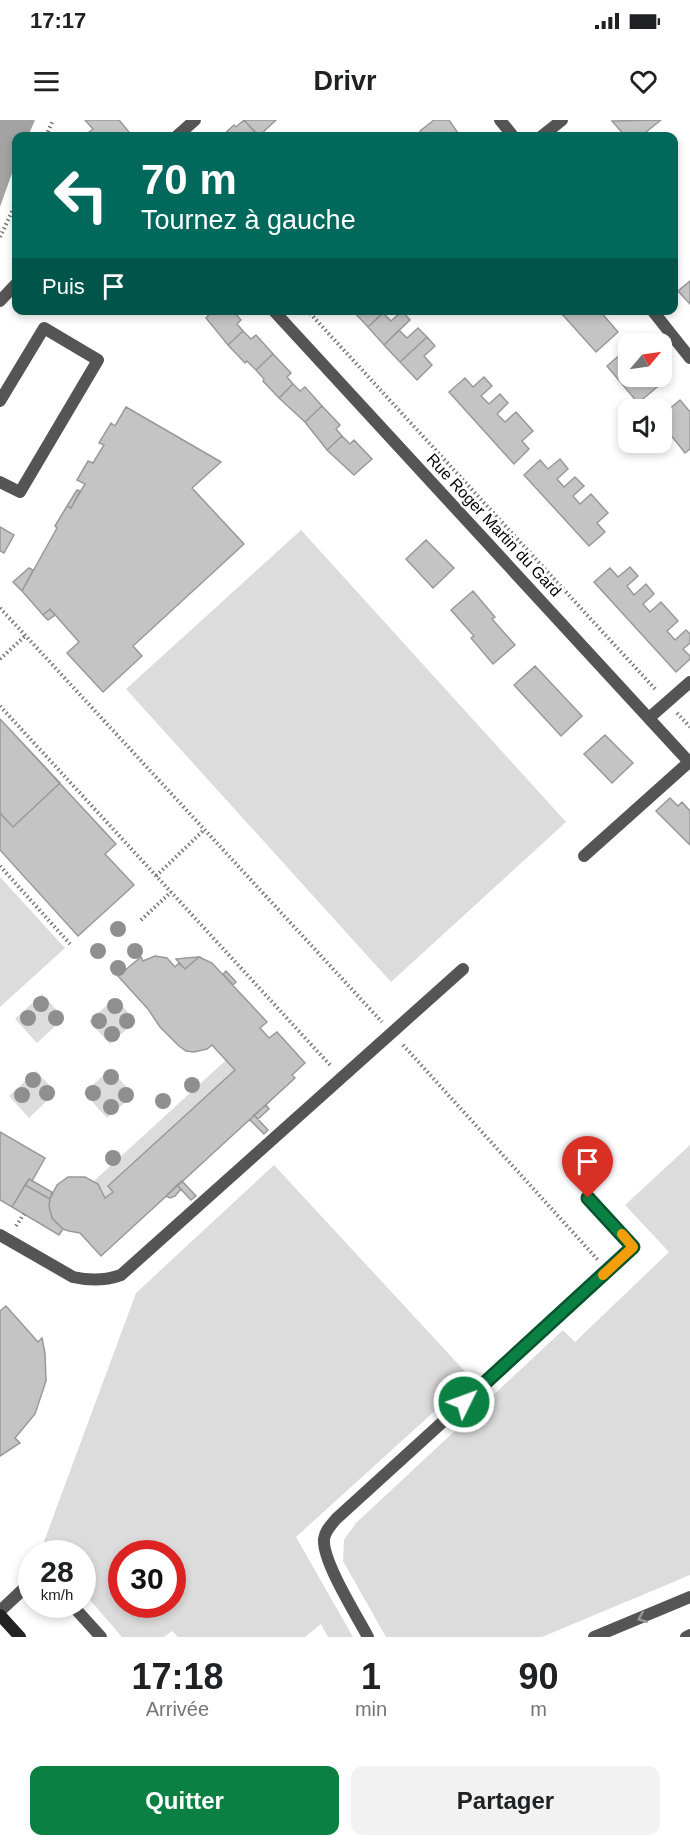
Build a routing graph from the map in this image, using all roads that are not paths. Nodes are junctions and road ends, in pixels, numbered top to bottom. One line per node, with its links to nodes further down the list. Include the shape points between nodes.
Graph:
1 (195, 120): 4 (street)
2 (500, 120): 5 (street)
3 (562, 120): 6 (street)
4 (182, 132)
5 (510, 132)
6 (547, 132)
7 (12, 288): 8 (street)
8 (0, 300)
9 (278, 315): 15 (street, Rue Roger Martin du Gard)
10 (656, 315): 11 (street)
11 (690, 358)
12 (0, 401): 13 (street, via 44,328 98,360 20,492)
13 (0, 482)
14 (690, 682): 15 (street)
15 (649, 718): 16 (street, Rue Roger Martin du Gard)
16 (690, 762): 17 (street)
17 (584, 856)
18 (463, 969): 20 (street, via 120,1275 99,1280 73,1277)
19 (588, 1198): 27 (street, via 633,1247 328,1529 324,1539 330,1563)
20 (0, 1235)
21 (18, 1595): 23 (street)
22 (690, 1597): 28 (street, one-way to 28)
23 (0, 1613): 25 (street)
24 (84, 1618): 26 (street)
25 (20, 1637)
26 (101, 1637)
27 (368, 1637)
28 (594, 1637)

